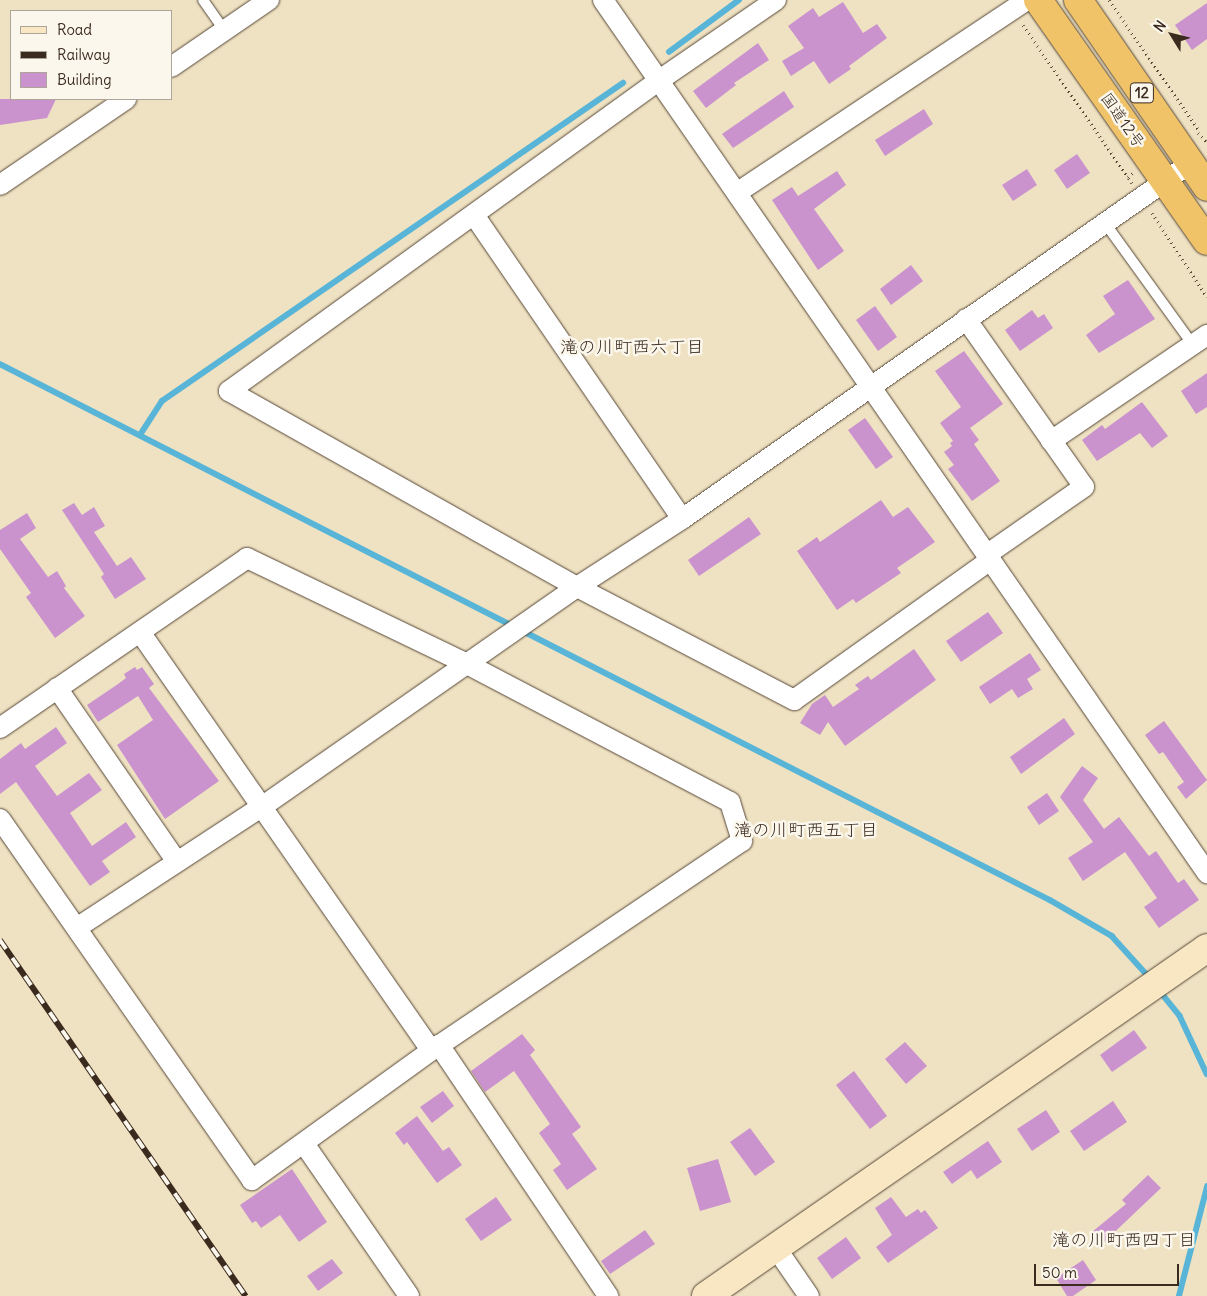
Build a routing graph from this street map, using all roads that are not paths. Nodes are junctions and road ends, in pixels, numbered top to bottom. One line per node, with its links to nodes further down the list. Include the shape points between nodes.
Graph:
1 (203, 0): 8 (lane)
2 (603, 0): 10 (street)
3 (776, 0): 10 (street)
4 (1038, 0): 13 (highway, 国道12号 / 12)
5 (1078, 0): 12 (highway, 国道12号 / 12)
6 (264, 1): 8 (street)
7 (1020, 5): 16 (street)
8 (225, 31): 9 (street)
9 (172, 66)
10 (660, 79): 16 (street); 17 (street)
11 (125, 100): 14 (street)
12 (1191, 163): 13 (street); 15 (highway, 国道12号 / 12)
13 (1165, 180): 18 (street); 19 (highway, 国道12号 / 12)
14 (0, 185)
15 (1207, 187)
16 (738, 192): 22 (street)
17 (474, 215): 24 (street); 26 (street, via 229,391)
18 (1105, 223): 20 (street); 21 (lane)
19 (1207, 242)
20 (966, 319): 22 (street); 23 (street)
21 (1200, 340): 23 (street)
22 (870, 387): 24 (street); 25 (street)
23 (1051, 442): 25 (street, via 1084,487)
24 (682, 519): 26 (street)
25 (988, 558): 26 (street, via 794,700); 34 (street)
26 (577, 587): 28 (street)
27 (140, 632): 28 (street, via 247,558); 29 (street); 31 (street)
28 (467, 664): 31 (street); 37 (street, via 730,802 742,841)
29 (57, 688): 30 (street); 33 (street)
30 (0, 728)
31 (263, 806): 33 (street); 37 (street)
32 (0, 819): 35 (street)
33 (177, 862): 35 (street)
34 (1207, 874)
35 (78, 927): 38 (street, via 252,1180)
36 (1207, 948): 39 (street)
37 (435, 1048): 38 (street); 41 (street)
38 (305, 1145): 40 (street)
39 (776, 1248): 42 (street); 43 (street)
40 (409, 1296)
41 (608, 1296)
42 (706, 1296)
43 (810, 1296)

